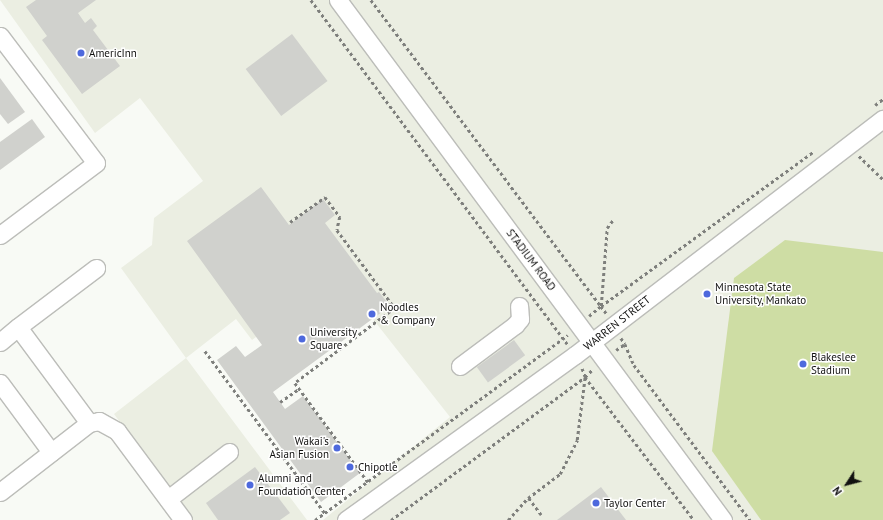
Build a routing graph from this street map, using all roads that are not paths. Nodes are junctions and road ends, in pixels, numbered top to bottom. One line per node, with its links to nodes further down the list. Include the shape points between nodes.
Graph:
1 (338, 0): 9 (street, STADIUM ROAD)
2 (0, 36): 4 (street, via 96,163)
3 (877, 114): 9 (street, WARREN STREET)
4 (0, 235)
5 (96, 268): 7 (street)
6 (519, 306): 10 (street, via 520,319 515,325)
7 (18, 327): 8 (street); 12 (street)
8 (0, 342)
9 (591, 343): 18 (street, WARREN STREET); 19 (street, STADIUM ROAD)
10 (460, 366)
11 (0, 383): 13 (street)
12 (89, 423): 13 (street); 16 (street, via 98,420 117,431)
13 (51, 452): 15 (street)
14 (229, 452): 16 (street)
15 (0, 492)
16 (168, 499): 17 (street)
17 (183, 520)
18 (346, 520)
19 (722, 520)

